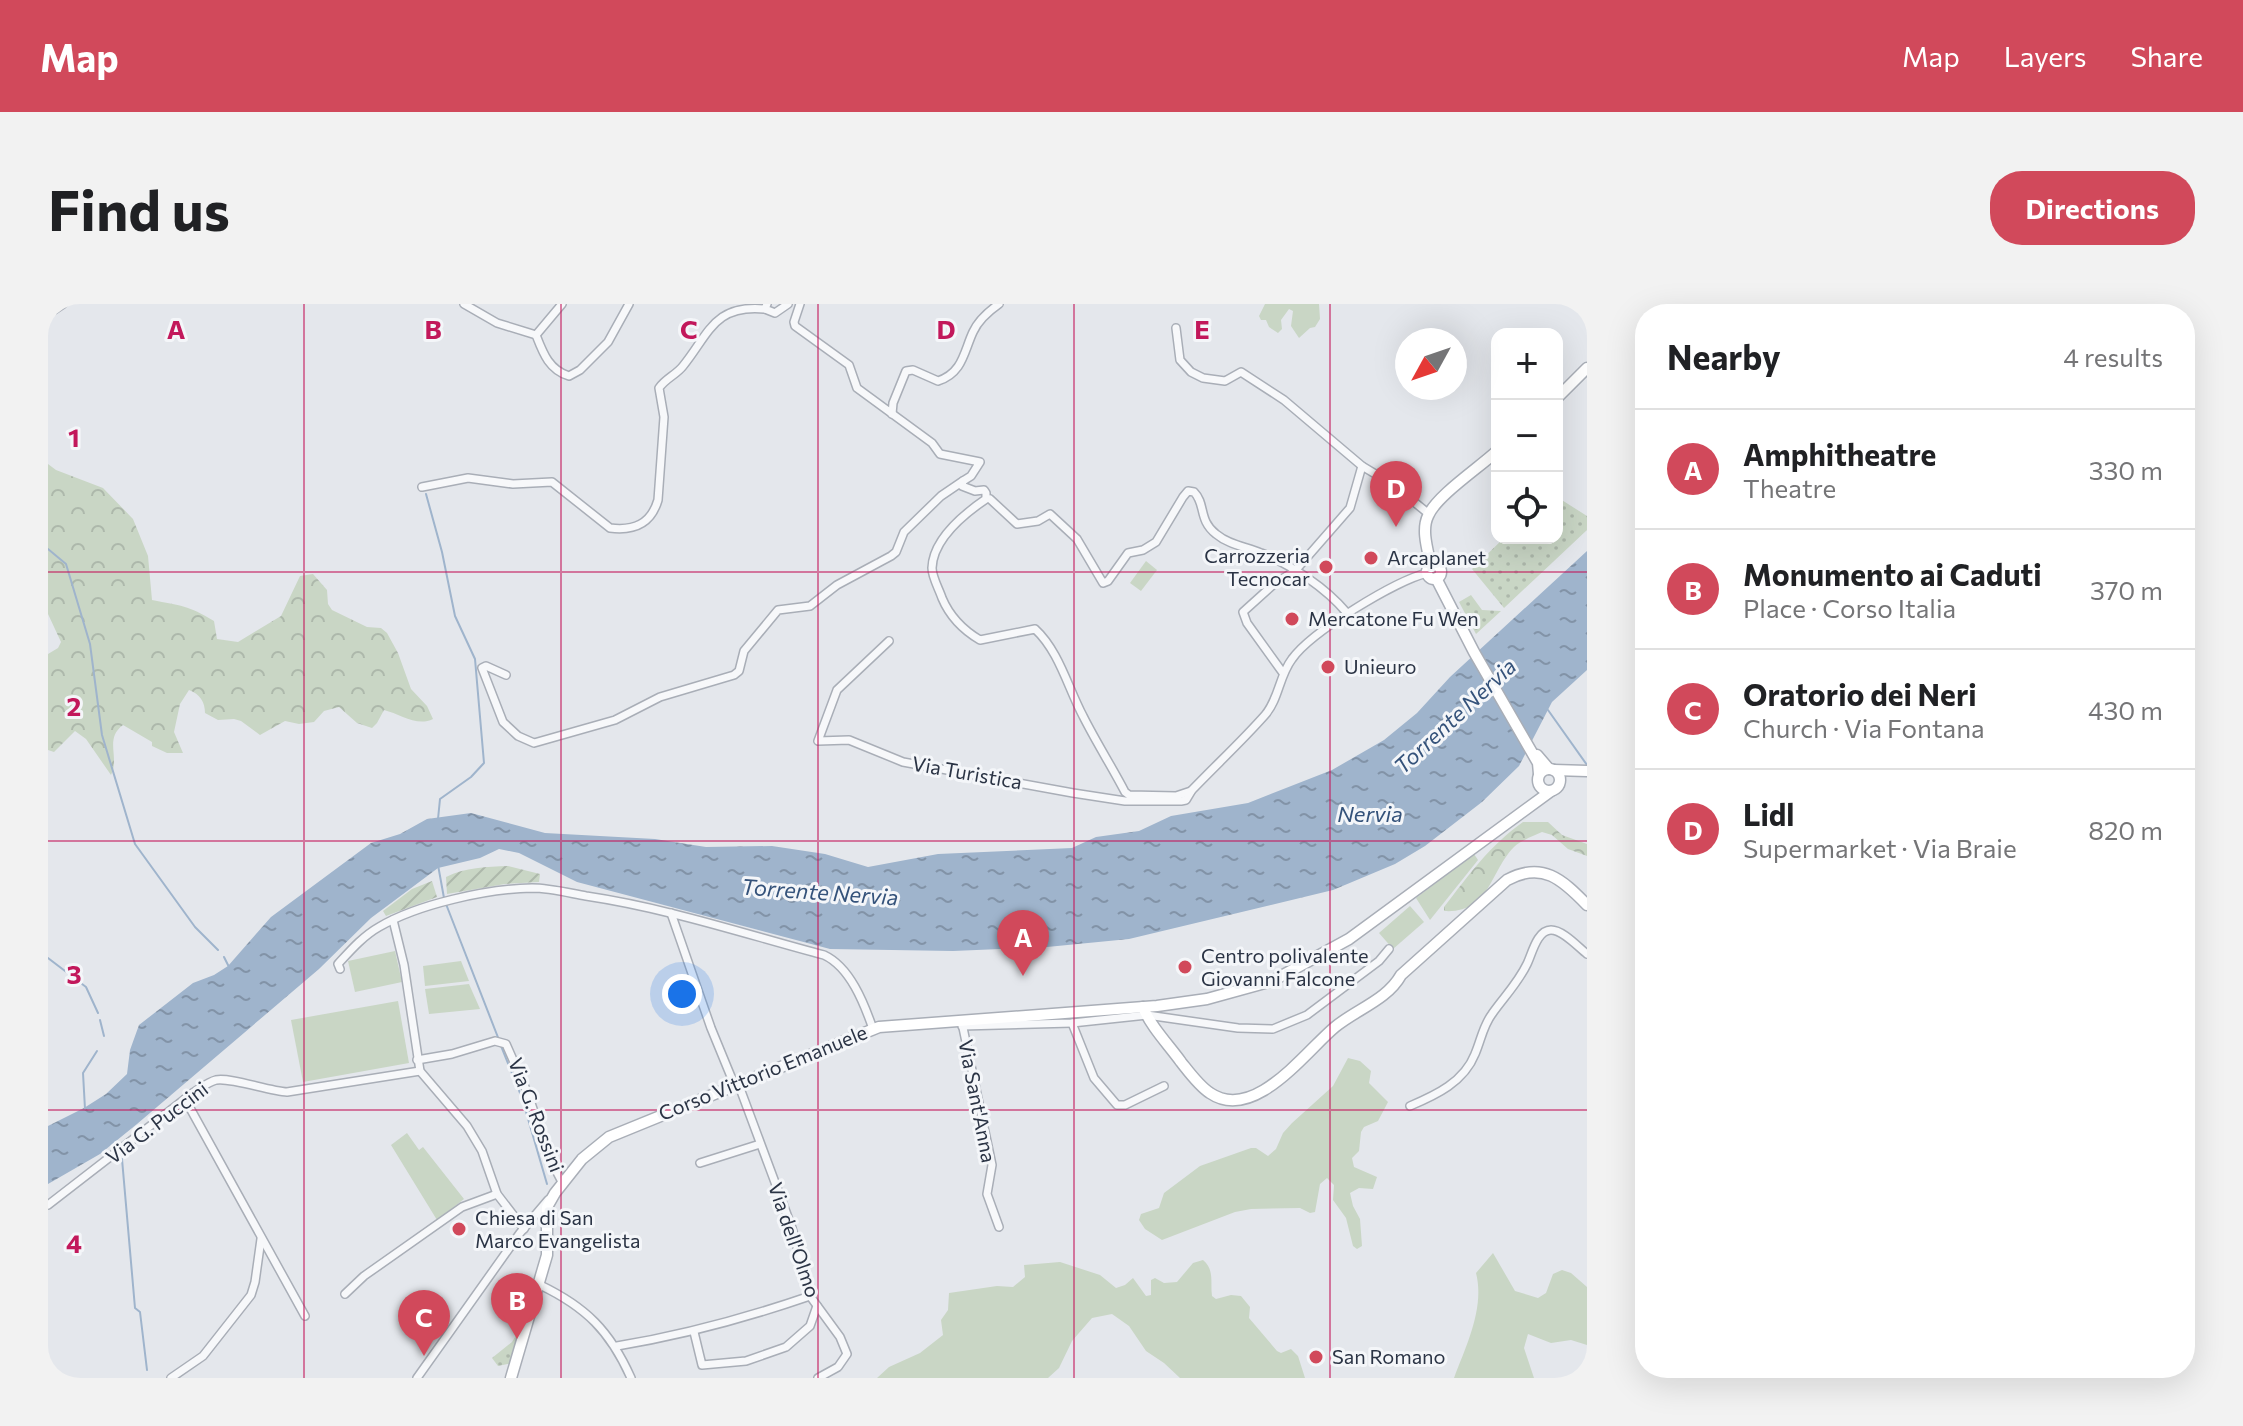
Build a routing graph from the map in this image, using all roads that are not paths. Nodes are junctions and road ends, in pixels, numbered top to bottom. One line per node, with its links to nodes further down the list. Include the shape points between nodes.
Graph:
1 (63, 304): 9 (street)
2 (464, 304): 11 (street, via 497,323)
3 (562, 304): 11 (street)
4 (629, 304): 11 (street, via 608,342 574,374 564,374 549,363)
5 (788, 304): 8 (street, via 775,313)
6 (800, 304): 14 (street, via 795,326 849,365 857,388)
7 (999, 304): 14 (street, via 978,324 965,356 944,379 906,371)
8 (766, 307): 18 (street, via 750,306 713,321 684,365 659,388 664,417 658,500 645,523 610,528 552,482 468,478)
9 (48, 314)
10 (1176, 328): 16 (street, via 1180,360 1191,372 1225,381 1241,372 1284,400)
11 (536, 335)
12 (1587, 368): 13 (main road)
13 (1563, 392)
14 (892, 414): 17 (street, via 940,454 980,462)
15 (1491, 456): 20 (main road)
16 (1362, 466): 20 (street); 21 (street, via 1350,508)
17 (963, 481): 26 (street, via 904,532 896,552 885,560 810,606 778,610 744,651 734,675 660,697 615,720 534,743 503,722 482,668); 30 (street, via 966,489 984,490 986,499 961,518 935,556 932,570 946,607 980,640 1030,628 1041,635 1125,792 1176,796)
18 (422, 487)
19 (990, 499): 21 (street, via 1017,524 1054,516 1077,539 1103,583 1128,553 1156,542 1188,491 1198,495 1203,520 1219,537)
20 (1429, 514): 22 (main road, via 1425,533)
21 (1295, 571): 23 (street); 25 (street, via 1243,612)
22 (1431, 572): 23 (street, Via Turistica); 27 (main road)
23 (1347, 613): 25 (street, Via Turistica, via 1295,654)
24 (889, 641): 30 (street, Via Turistica, via 837,690 818,741 849,740 903,762 1125,801 1181,801)
25 (1283, 673): 30 (street, Via Turistica, via 1268,712)
26 (506, 675)
27 (1543, 769): 28 (main road); 29 (main road, via 1560,778); 29 (main road, via 1541,788); 31 (main road)
28 (1587, 771): 29 (main road, Corso Vittorio Emanuele)
29 (1555, 788): 31 (main road, Corso Vittorio Emanuele)
30 (1192, 790)
31 (1524, 811): 38 (main road, Corso Vittorio Emanuele, via 1349,939 1294,969 1248,989)
32 (1587, 905): 38 (main road, via 1545,873 1522,872 1507,880 1389,991 1334,1028 1267,1089 1237,1101 1211,1094)
33 (671, 913): 34 (street, via 535,888 440,904); 42 (street, via 831,959 847,976); 47 (street, Via dell'Olmo)
34 (393, 920): 37 (street, via 358,942 338,964); 43 (street)
35 (1389, 949): 38 (street, via 1307,1015 1273,1029)
36 (1587, 954): 50 (street, via 1561,934 1546,931 1518,981 1483,1027 1466,1072)
37 (340, 969)
38 (1145, 1011): 39 (main road, Corso Vittorio Emanuele); 41 (street)
39 (1012, 1020): 40 (main road, Corso Vittorio Emanuele); 41 (street)
40 (962, 1023): 42 (main road, Corso Vittorio Emanuele); 57 (street, Via Sant'Anna, via 992,1165 987,1194)
41 (1072, 1023): 48 (street, via 1094,1078 1117,1105)
42 (873, 1029): 47 (main road, Corso Vittorio Emanuele)
43 (417, 1060): 44 (street); 53 (street, Via G. Rossini, via 495,1041 506,1044)
44 (420, 1071): 46 (street, Via G. Puccini, via 287,1092); 54 (street, via 467,1126)
45 (221, 1072): 46 (street)
46 (215, 1080): 49 (street, Via G. Puccini)
47 (736, 1084): 51 (street, Via dell'Olmo); 53 (main road, Corso Vittorio Emanuele, via 609,1137)
48 (1164, 1086)
49 (185, 1099): 55 (street, Via G. Puccini); 59 (street)
50 (1410, 1106)
51 (760, 1144): 52 (street); 62 (street, Via dell'Olmo, via 792,1228)
52 (700, 1163)
53 (562, 1182): 56 (main road, Corso Vittorio Emanuele)
54 (497, 1194): 58 (street); 61 (street, via 462,1207)
55 (48, 1205)
56 (545, 1206): 58 (street); 60 (main road, via 547,1255)
57 (999, 1227)
58 (524, 1229): 68 (street)
59 (261, 1237): 64 (street); 67 (street, via 251,1295 203,1356)
60 (540, 1285): 66 (street, via 572,1300); 69 (main road)
61 (345, 1294)
62 (810, 1296): 63 (street, Via dell'Olmo); 65 (street)
63 (817, 1306): 65 (street, via 810,1326 786,1347 746,1361 702,1365); 71 (street, Via dell'Olmo, via 847,1354 838,1367)
64 (305, 1316)
65 (694, 1332): 66 (street)
66 (617, 1346): 70 (street)
67 (171, 1378)
68 (417, 1378)
69 (511, 1378)
70 (631, 1378)
71 (818, 1378)

